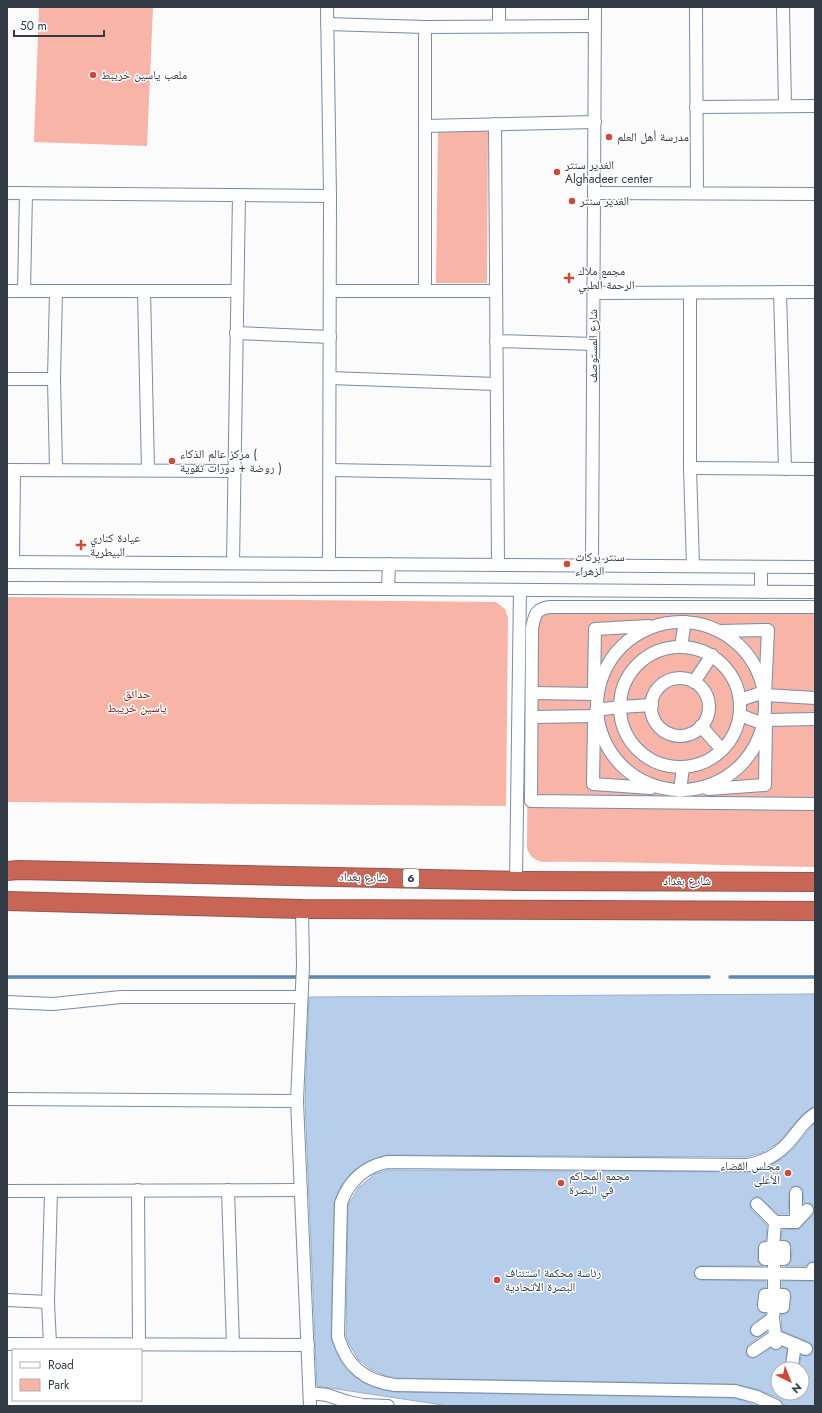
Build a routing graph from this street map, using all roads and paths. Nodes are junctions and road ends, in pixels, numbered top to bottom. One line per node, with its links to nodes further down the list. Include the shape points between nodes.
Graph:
1 (327, 7): 6 (street)
2 (499, 7): 7 (street)
3 (595, 7): 8 (street, شارع المستوصف)
4 (696, 7): 12 (street)
5 (783, 7): 10 (street)
6 (327, 24): 9 (street); 22 (street)
7 (499, 26): 8 (street); 9 (street)
8 (595, 26): 13 (street, شارع المستوصف)
9 (426, 27): 15 (street)
10 (785, 106): 11 (street); 12 (street)
11 (815, 106)
12 (696, 107): 19 (street)
13 (595, 122): 14 (street); 18 (street, شارع المستوصف)
14 (495, 124): 15 (street); 30 (street)
15 (425, 126): 29 (street)
16 (7, 193): 17 (street)
17 (26, 193): 21 (street); 24 (street)
18 (594, 193): 19 (street); 33 (street, شارع المستوصف)
19 (697, 193): 20 (street)
20 (815, 194)
21 (239, 195): 22 (street); 27 (street)
22 (330, 196): 28 (street)
23 (7, 291): 24 (street)
24 (24, 291): 25 (street)
25 (56, 291): 26 (street); 41 (street)
26 (144, 291): 27 (street); 48 (street)
27 (237, 291): 35 (street)
28 (330, 291): 29 (street); 36 (street)
29 (425, 291): 30 (street)
30 (496, 291): 37 (street)
31 (780, 292): 32 (street); 34 (street); 44 (street)
32 (815, 292)
33 (594, 293): 34 (street); 38 (street, شارع المستوصف)
34 (690, 293): 43 (street)
35 (236, 332): 36 (street); 50 (street)
36 (330, 338): 39 (street)
37 (496, 341): 38 (street); 42 (street)
38 (593, 344): 57 (street, شارع المستوصف)
39 (330, 378): 42 (street); 49 (street)
40 (7, 379): 41 (street)
41 (54, 380): 47 (street)
42 (496, 384): 51 (street)
43 (690, 468): 44 (street); 58 (street)
44 (785, 469): 45 (street)
45 (815, 469)
46 (10, 470): 47 (street); 52 (street)
47 (56, 470): 48 (street)
48 (148, 470): 50 (street)
49 (330, 470): 51 (street); 54 (street)
50 (234, 471): 53 (street)
51 (497, 473): 56 (street)
52 (10, 562): 53 (street)
53 (233, 563): 54 (street)
54 (330, 564): 55 (street)
55 (389, 564): 56 (street); 62 (street)
56 (498, 565): 57 (street)
57 (592, 566): 58 (street)
58 (693, 566): 59 (street)
59 (761, 567): 60 (street); 64 (street)
60 (815, 568)
61 (7, 588): 62 (street)
62 (388, 589): 63 (street)
63 (520, 590): 64 (street); 91 (street)
64 (760, 592): 65 (street)
65 (815, 592)
66 (815, 607): 73 (street, via 542,608 536,614 532,628)
67 (685, 622): 68 (street); 69 (street); 70 (street)
68 (656, 625): 74 (street, via 642,631 618,650 608,662); 74 (street, via 595,629)
69 (720, 631): 75 (street, via 745,651 761,680); 75 (street, via 768,630)
70 (681, 646): 71 (street, via 693,647); 79 (street, via 658,650 638,663 625,682)
71 (712, 655): 72 (street); 77 (street, via 731,673)
72 (694, 682): 78 (street, via 681,678 668,681 657,690); 85 (street, via 704,691 709,703 707,717)
73 (532, 693): 74 (street); 82 (street)
74 (596, 693): 80 (street)
75 (764, 694): 76 (street); 77 (street); 84 (street)
76 (815, 698)
77 (740, 700): 81 (street)
78 (652, 705): 79 (street); 85 (street, via 656,722 666,732 686,735)
79 (620, 707): 80 (street); 87 (street, via 624,729 636,749 656,762)
80 (596, 714): 82 (street); 88 (street, via 602,737 620,765 647,784); 88 (street, via 593,784)
81 (740, 715): 84 (street); 86 (street, via 736,730)
82 (532, 717): 89 (street, via 531,801)
83 (815, 719): 84 (street, via 766,720)
84 (764, 724): 88 (street, via 749,756 738,768 711,785); 88 (street, via 765,785)
85 (701, 726): 86 (street)
86 (722, 750): 87 (street, via 702,763)
87 (683, 767): 88 (street)
88 (680, 791)
89 (815, 804)
90 (11, 870): 91 (highway, شارع بغداد / 6)
91 (516, 881): 92 (highway, شارع بغداد / 6)
92 (815, 882)
93 (10, 902): 94 (highway)
94 (302, 909): 95 (highway); 96 (street)
95 (815, 911)
96 (302, 991): 97 (street, via 121,997 53,1004); 99 (street)
97 (7, 1002)
98 (7, 1099): 99 (street)
99 (297, 1101): 103 (street)
100 (815, 1114): 131 (street, via 804,1122 780,1150 765,1160 748,1165 388,1162 373,1166 360,1174 348,1188 341,1203 338,1336 351,1364 375,1381 395,1385 735,1391)
101 (138, 1190): 102 (street); 105 (street); 121 (street)
102 (228, 1190): 103 (street); 123 (street)
103 (301, 1190): 124 (street)
104 (7, 1191): 105 (street)
105 (51, 1191): 115 (street)
106 (796, 1193): 110 (street)
107 (757, 1204): 109 (street)
108 (807, 1210): 110 (street)
109 (773, 1218): 110 (street); 113 (street)
110 (796, 1222)
111 (815, 1269): 113 (street, via 812,1274)
112 (701, 1273): 113 (street)
113 (774, 1273): 116 (street)
114 (7, 1300): 115 (street)
115 (48, 1302): 120 (street)
116 (774, 1306): 117 (street); 118 (street)
117 (757, 1330)
118 (776, 1340): 122 (street); 126 (street)
119 (7, 1344): 120 (street)
120 (50, 1344): 121 (street)
121 (139, 1344): 123 (street)
122 (795, 1344): 125 (street); 127 (street)
123 (232, 1345): 124 (street)
124 (308, 1345): 128 (street)
125 (806, 1349)
126 (753, 1351)
127 (793, 1361)
128 (310, 1394): 129 (street); 130 (street, via 327,1395 348,1402)
129 (310, 1406)
130 (388, 1406)
131 (776, 1406)

